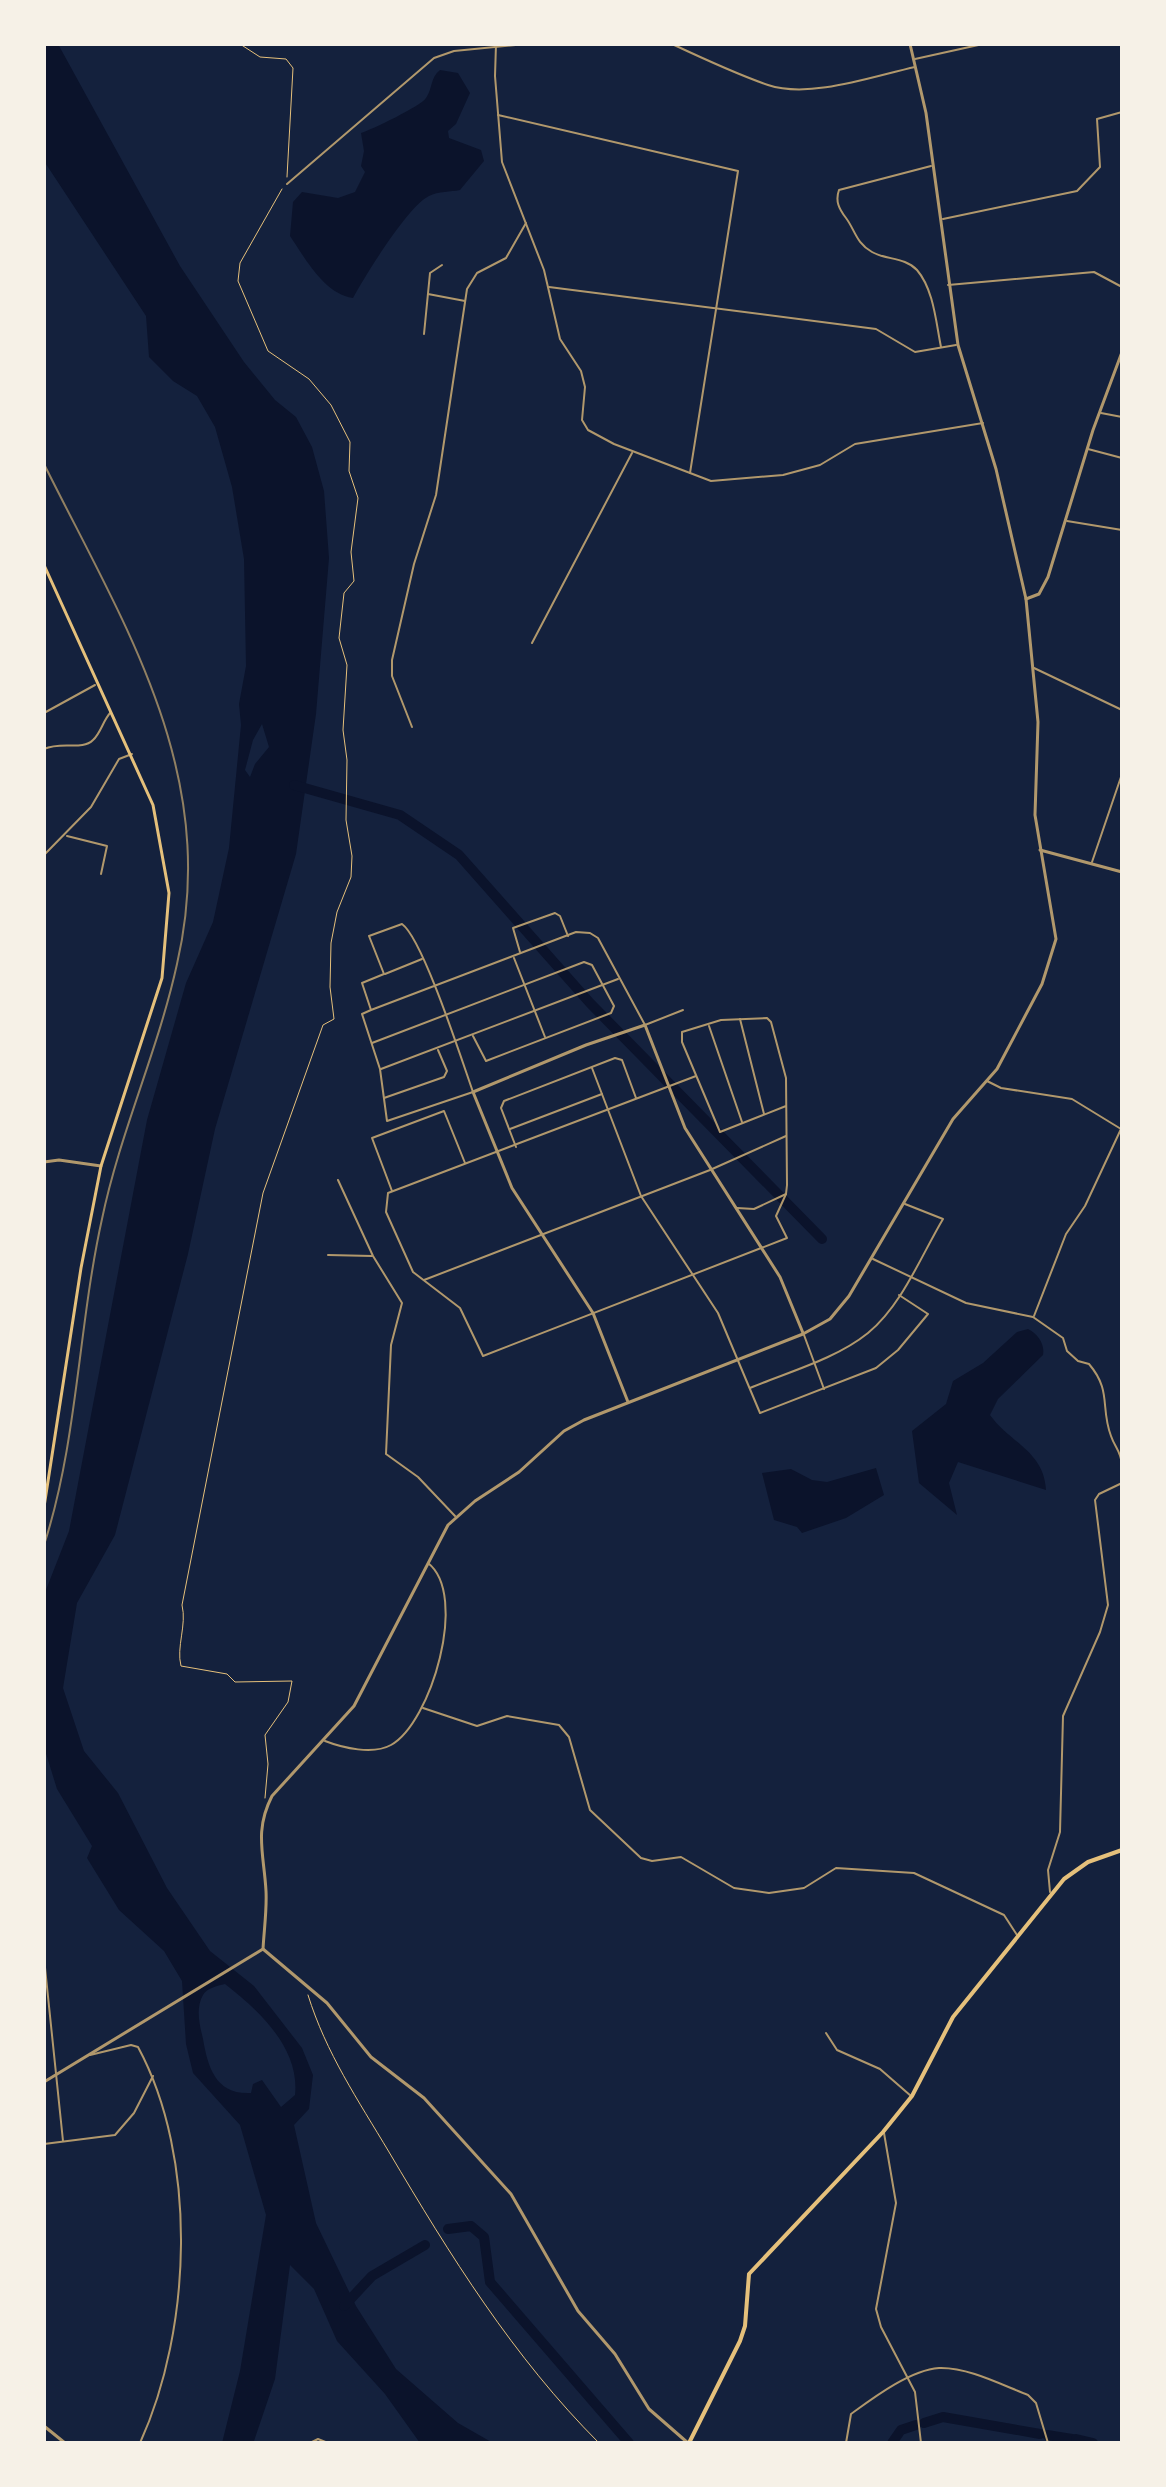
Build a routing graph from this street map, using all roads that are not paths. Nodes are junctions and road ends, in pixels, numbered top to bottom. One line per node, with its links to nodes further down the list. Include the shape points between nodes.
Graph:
1 (526, 44): 5 (street)
2 (672, 44): 7 (street, via 731,73 774,86 827,87)
3 (910, 44): 6 (street)
4 (983, 44): 6 (street)
5 (496, 46): 9 (street); 11 (street, via 434,58)
6 (914, 59): 7 (street)
7 (916, 67): 10 (street)
8 (1122, 112): 12 (street, via 1097,119 1100,167 1080,190)
9 (497, 115): 13 (street, via 502,162); 20 (street, via 736,168)
10 (932, 166): 12 (street); 23 (street, via 839,190 837,199 853,234 866,248 906,262 921,276)
11 (287, 184)
12 (940, 219): 15 (street)
13 (526, 223): 16 (street); 19 (street, via 506,258 471,279)
14 (442, 265): 18 (street, via 430,272)
15 (948, 285): 17 (street, via 1094,272); 22 (street)
16 (548, 287): 20 (street); 30 (street, via 560,339 584,381 583,424)
17 (1122, 287)
18 (428, 294): 19 (street); 21 (street)
19 (466, 301): 43 (street, via 436,495 392,660 392,676)
20 (719, 308): 23 (street, via 876,329 915,352); 32 (street)
21 (424, 334)
22 (958, 345): 23 (street); 28 (street)
23 (942, 348)
24 (1122, 352): 25 (street)
25 (1121, 360): 26 (street)
26 (1099, 413): 27 (street); 29 (street)
27 (1122, 417)
28 (983, 423): 32 (street, via 855,444 820,465 783,475 707,481); 36 (street)
29 (1087, 449): 31 (street); 33 (street)
30 (633, 452): 32 (street); 37 (street)
31 (1122, 458)
32 (690, 475)
33 (1066, 521): 34 (street); 36 (street, via 1043,589)
34 (1122, 530)
35 (44, 565): 39 (main road)
36 (1026, 599): 38 (street)
37 (532, 643)
38 (1033, 667): 40 (street); 48 (street, via 1039,738 1034,803)
39 (99, 683): 41 (main road); 42 (street)
40 (1122, 710)
41 (112, 711): 44 (street, via 96,739 83,746 54,743); 45 (main road)
42 (44, 713)
43 (412, 727)
44 (44, 749)
45 (132, 754): 47 (street, via 119,759 91,807); 93 (main road, via 158,824 169,930 156,1000)
46 (1122, 774): 50 (street)
47 (65, 836): 49 (street); 52 (street, via 107,846)
48 (1040, 850): 50 (street); 77 (street, via 1054,913 1055,946 1019,1031)
49 (44, 855)
50 (1092, 863): 51 (street)
51 (1122, 872)
52 (101, 874)
53 (568, 936): 54 (street); 54 (street, via 555,913 521,925 512,930); 58 (street, via 583,932 598,938)
54 (521, 953): 55 (street)
55 (514, 957): 59 (street); 61 (street)
56 (422, 959): 57 (street); 57 (street, via 402,924 371,934); 61 (street)
57 (384, 974): 62 (street, via 362,983)
58 (619, 978): 60 (street); 68 (street)
59 (525, 984): 60 (street, via 584,962 592,965); 64 (street); 65 (street)
60 (603, 984): 64 (street); 70 (street, via 614,1006 611,1013)
61 (434, 987): 62 (street); 65 (street)
62 (371, 1010): 72 (street, via 361,1016)
63 (683, 1010): 68 (street)
64 (535, 1012): 69 (street); 70 (street)
65 (445, 1016): 71 (street); 72 (street)
66 (740, 1018): 67 (street); 83 (street, via 771,1022 786,1071); 85 (street)
67 (708, 1024): 76 (street, via 681,1033); 86 (street)
68 (645, 1025): 78 (street); 79 (street)
69 (473, 1036): 70 (street, via 486,1061); 71 (street)
70 (545, 1037)
71 (455, 1042): 73 (street); 79 (street)
72 (371, 1043): 75 (street)
73 (438, 1048): 75 (street); 81 (street, via 447,1071 444,1077)
74 (592, 1068): 80 (street); 82 (street, via 622,1060); 87 (street, via 504,1101 501,1108)
75 (380, 1069): 81 (street)
76 (696, 1076): 78 (street); 86 (street, via 720,1132)
77 (987, 1081): 99 (street, via 953,1119); 111 (street, via 1072,1099 1121,1129 1066,1234)
78 (668, 1087): 82 (street); 94 (street)
79 (473, 1092): 81 (street, via 389,1121); 90 (street)
80 (602, 1094): 84 (street); 87 (street)
81 (383, 1099)
82 (636, 1099): 84 (street)
83 (786, 1106): 85 (street); 88 (street)
84 (608, 1109): 89 (street); 98 (street)
85 (764, 1115): 86 (street)
86 (742, 1123)
87 (509, 1130): 89 (street)
88 (786, 1136): 94 (street); 97 (street)
89 (516, 1147): 90 (street)
90 (499, 1153): 92 (street); 101 (street, via 512,1188)
91 (44, 1162): 93 (street)
92 (465, 1164): 96 (street); 96 (street, via 444,1111 372,1138)
93 (101, 1166): 120 (main road)
94 (710, 1170): 98 (street); 100 (street)
95 (338, 1180): 104 (street)
96 (392, 1191): 108 (street, via 385,1198 386,1212 413,1272)
97 (786, 1194): 100 (street, via 754,1209); 102 (street, via 776,1216 787,1238)
98 (641, 1196): 101 (street); 106 (street)
99 (904, 1204): 105 (street); 107 (street, via 943,1219)
100 (737, 1208): 102 (street)
101 (540, 1235): 108 (street); 110 (street)
102 (763, 1248): 106 (street); 112 (street)
103 (328, 1255): 104 (street)
104 (373, 1256): 121 (street, via 403,1307 391,1345 386,1454 418,1477)
105 (873, 1258): 107 (street); 112 (street, via 830,1319)
106 (693, 1274): 110 (street); 113 (street, via 718,1313)
107 (910, 1276): 109 (street); 111 (street, via 966,1303)
108 (423, 1280): 110 (street, via 460,1308 483,1356)
109 (899, 1295): 114 (street, via 870,1331); 116 (street, via 928,1314 876,1368)
110 (593, 1313): 117 (street)
111 (1033, 1317): 118 (street, via 1063,1338 1067,1351 1100,1376 1110,1435)
112 (803, 1334): 113 (street); 114 (street)
113 (737, 1361): 115 (street); 117 (street)
114 (814, 1361): 115 (street); 116 (street)
115 (750, 1388): 116 (street, via 760,1413)
116 (825, 1389)
117 (628, 1402): 121 (street, via 564,1431 519,1472)
118 (1122, 1465)
119 (1122, 1483): 126 (street, via 1095,1500 1108,1605 1063,1716 1060,1832 1048,1870)
120 (44, 1507)
121 (455, 1516): 122 (street)
122 (428, 1563): 123 (street, via 436,1569 448,1617); 124 (street, via 354,1706)
123 (423, 1708): 124 (street, via 407,1732 386,1747 347,1748); 127 (street, via 477,1726 507,1716 559,1725 569,1737 590,1810 641,1858 681,1857 734,1888 769,1893 804,1888 836,1868 914,1873 1004,1915)
124 (325, 1741): 128 (street, via 284,1780 263,1813)
125 (1122, 1850): 126 (main road, via 1088,1862)
126 (1051, 1895): 127 (main road)
127 (1017, 1936): 135 (main road, via 953,2017)
128 (263, 1949): 131 (street); 145 (street, via 327,2003 361,2048 424,2098 511,2194 578,2311 615,2354 649,2409)
129 (44, 1958): 132 (street)
130 (826, 2033): 135 (street, via 837,2050 880,2069)
131 (84, 2056): 132 (street); 133 (street, via 135,2045)
132 (57, 2074): 134 (street); 137 (street)
133 (154, 2075): 137 (street, via 115,2135); 142 (street, via 177,2191 181,2255 168,2366)
134 (44, 2082)
135 (912, 2096): 136 (main road)
136 (883, 2132): 139 (street, via 896,2203 876,2309); 145 (main road, via 749,2274 740,2341)
137 (63, 2141): 138 (street)
138 (44, 2144)
139 (910, 2379): 146 (street, via 851,2414); 147 (street); 148 (street, via 929,2370 951,2369 1028,2395 1036,2403)
140 (44, 2426): 141 (street)
141 (65, 2443)
142 (140, 2443)
143 (310, 2443): 144 (street)
144 (328, 2443)
145 (689, 2443)
146 (846, 2443)
147 (921, 2443)
148 (1048, 2443)

